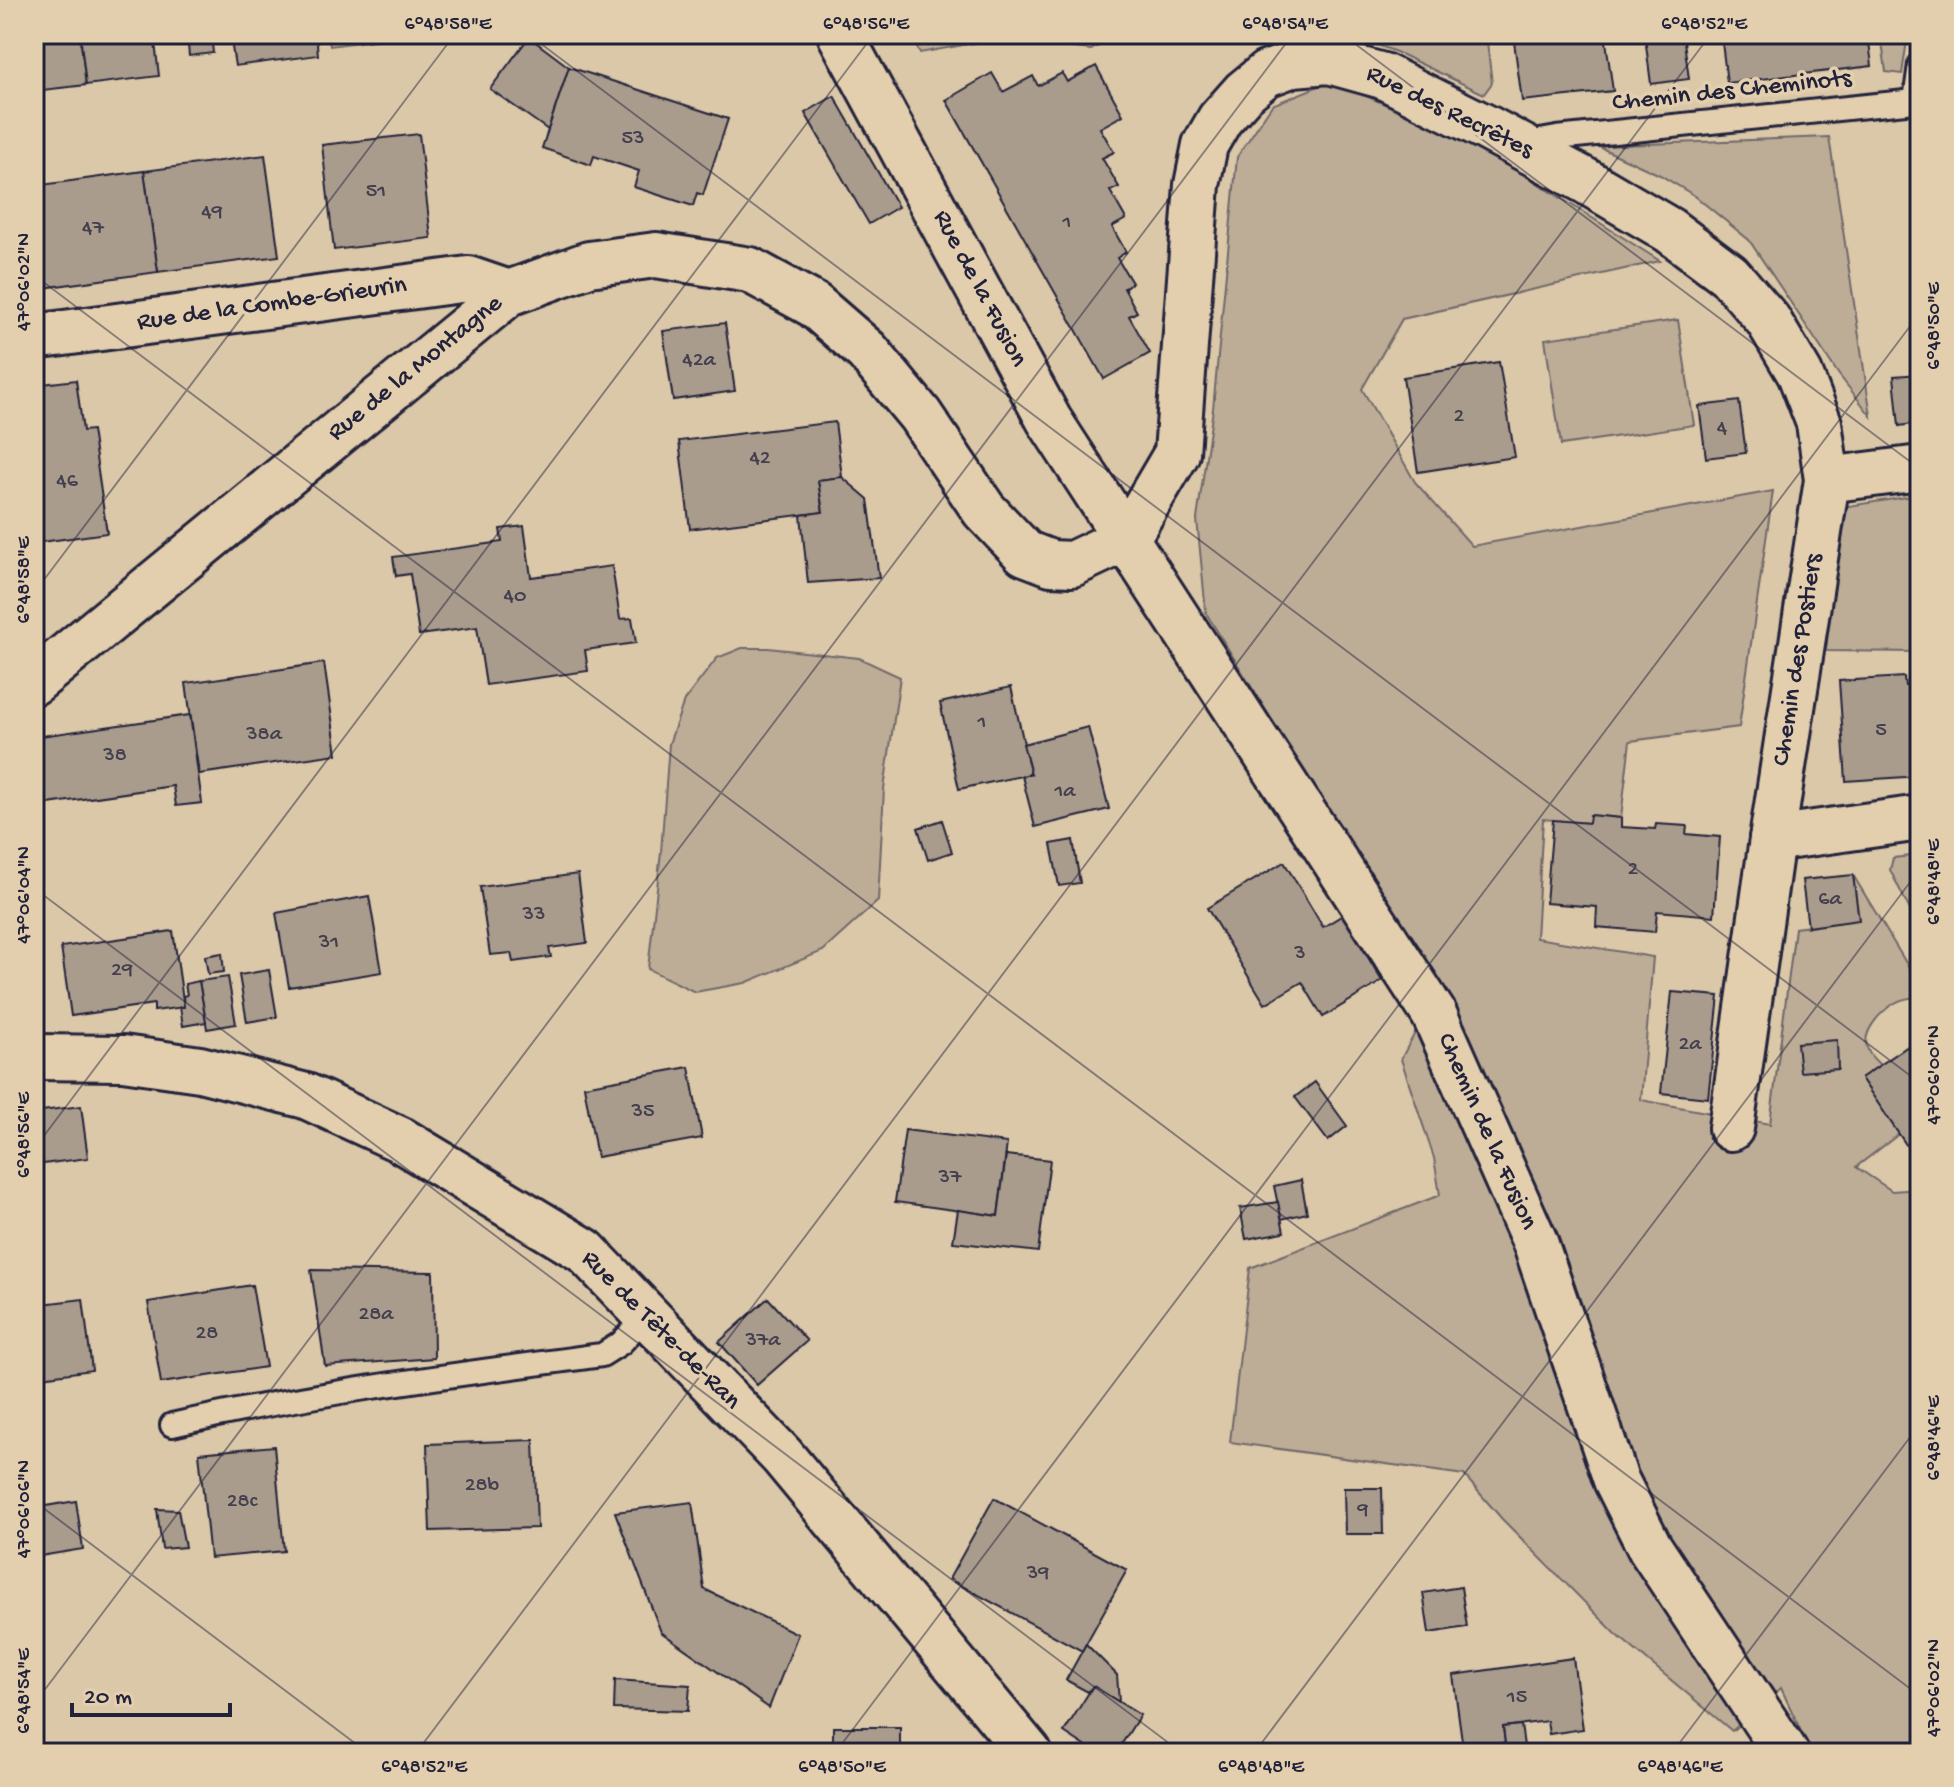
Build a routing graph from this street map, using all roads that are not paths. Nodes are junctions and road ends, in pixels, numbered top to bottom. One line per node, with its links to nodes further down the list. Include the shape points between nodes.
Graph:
1 (840, 34): 8 (street, Rue de la Fusion, via 1049,420)
2 (1920, 64): 3 (lane, Chemin des Cheminots, via 1915,101)
3 (1518, 145): 7 (street, Rue des Recrêtes, via 1669,230 1729,275 1768,320 1800,374 1819,423); 8 (street, Rue des Recrêtes, via 1383,76 1329,61 1293,64 1266,74 1244,92 1205,145 1197,185 1177,453)
4 (509, 293): 5 (street, Rue de la Combe-Grieurin, via 468,279); 8 (street, Rue de la Montagne, via 589,264 656,255 750,270 814,305 867,351 920,415 984,510 1025,553 1072,564); 9 (street, Rue de la Montagne)
5 (34, 337)
6 (1920, 468): 7 (street)
7 (1827, 480): 11 (street, Chemin des Postiers)
8 (1127, 538): 17 (street, Chemin de la Fusion, via 1434,1014 1535,1242 1616,1480 1650,1548)
9 (34, 682)
10 (1920, 818): 11 (street)
11 (1772, 839): 13 (street, Chemin des Postiers)
12 (34, 1057): 14 (street, Rue de Tête-de-Ran, via 123,1058 200,1069 306,1096 401,1140 585,1251)
13 (1731, 1128)
14 (647, 1315): 15 (lane, via 602,1355 429,1378); 16 (street, Rue de Tête-de-Ran, via 782,1456)
15 (172, 1425)
16 (1029, 1753)
17 (1786, 1753)

